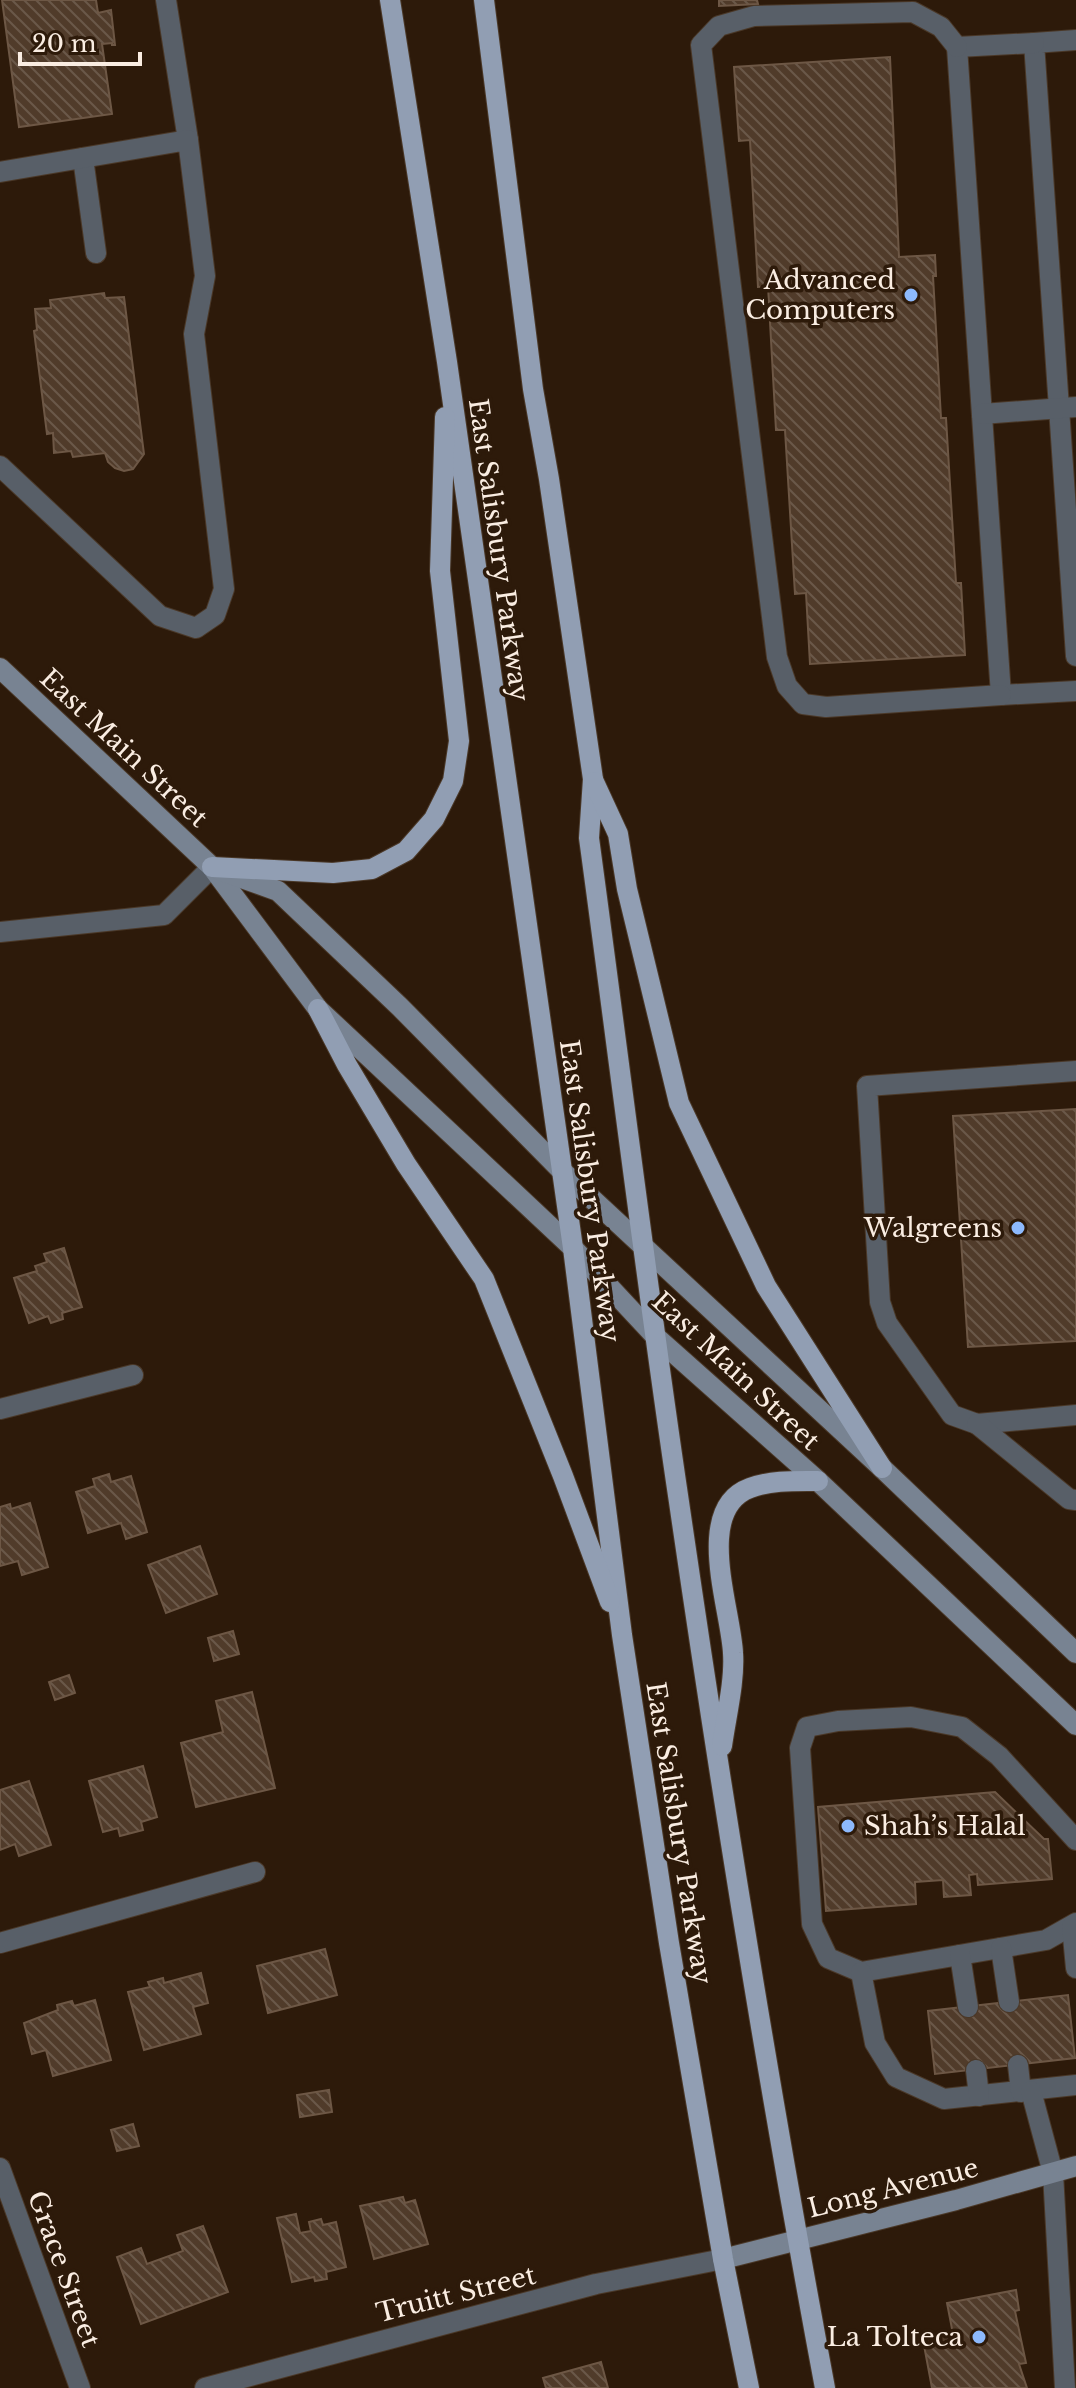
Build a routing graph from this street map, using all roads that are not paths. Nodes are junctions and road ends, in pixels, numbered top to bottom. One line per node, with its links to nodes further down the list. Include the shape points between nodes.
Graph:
1 (166, 0): 7 (street)
2 (390, 0): 11 (main road, East Salisbury Parkway)
3 (484, 0): 19 (main road, East Salisbury Parkway, via 533,389)
4 (1076, 40): 5 (street)
5 (1034, 43): 6 (street); 12 (street)
6 (957, 47): 13 (street); 18 (street, via 941,27 913,12 754,16 719,26 701,45 777,657 787,686 803,704 826,707)
7 (188, 140): 8 (street); 14 (street, via 205,276 194,334 224,589 215,615 196,628 160,616)
8 (83, 158): 9 (street); 10 (street)
9 (0, 172)
10 (96, 253)
11 (447, 362): 20 (main road, via 440,571 459,741 453,781 434,819 406,851 372,869 333,873); 24 (main road, East Salisbury Parkway)
12 (1068, 408): 13 (street); 15 (street)
13 (982, 414): 18 (street)
14 (0, 466)
15 (1076, 656)
16 (0, 668): 20 (main road, East Main Street)
17 (1076, 691): 18 (street)
18 (1001, 695)
19 (593, 779): 26 (main road, East Salisbury Parkway, via 589,838); 32 (main road, via 618,834 679,1103 766,1286)
20 (212, 867): 21 (street, via 164,915); 22 (main road, East Main Street); 24 (main road, East Main Street, via 278,891)
21 (0, 932)
22 (318, 1009): 25 (main road, East Main Street); 35 (main road, via 406,1164 484,1279)
23 (1076, 1071): 31 (street, via 867,1086 880,1302 887,1323 952,1415)
24 (562, 1171): 25 (main road, East Salisbury Parkway); 26 (main road, East Main Street)
25 (573, 1248): 27 (main road, East Main Street); 35 (main road, East Salisbury Parkway)
26 (645, 1248): 27 (main road, East Salisbury Parkway); 32 (main road, East Main Street)
27 (657, 1338): 33 (main road, East Main Street); 38 (main road, East Salisbury Parkway)
28 (133, 1375): 29 (street)
29 (0, 1409)
30 (1076, 1415): 31 (street)
31 (977, 1424): 34 (street)
32 (882, 1468): 36 (main road, East Main Street)
33 (818, 1481): 37 (main road, East Main Street); 38 (main road, via 751,1488 724,1510 719,1559 734,1655)
34 (1076, 1500)
35 (622, 1635): 58 (main road, East Salisbury Parkway)
36 (1076, 1653)
37 (1076, 1725)
38 (719, 1770): 57 (main road, East Salisbury Parkway)
39 (1076, 1840): 46 (street, via 999,1756 962,1727 911,1717 807,1727 800,1748 812,1924 828,1958)
40 (255, 1872): 42 (street)
41 (1074, 1924): 43 (street, via 1046,1940); 45 (street)
42 (0, 1943)
43 (1001, 1948): 44 (street); 47 (street)
44 (960, 1955): 46 (street); 48 (street)
45 (1076, 1968)
46 (861, 1972): 53 (street, via 875,2043 896,2077 944,2099)
47 (1009, 2002)
48 (968, 2007)
49 (1018, 2065): 52 (street)
50 (976, 2070): 53 (street)
51 (1076, 2085): 52 (street)
52 (1026, 2092): 53 (street); 56 (street)
53 (979, 2096)
54 (1076, 2166): 56 (main road, Long Avenue)
55 (0, 2168): 59 (street, Grace Street)
56 (1053, 2173): 57 (main road, Long Avenue); 63 (street)
57 (797, 2239): 58 (main road, Long Avenue); 62 (main road, East Salisbury Parkway)
58 (723, 2259): 60 (street, Truitt Street, via 596,2284); 61 (main road, East Salisbury Parkway)
59 (80, 2388)
60 (205, 2388)
61 (749, 2388)
62 (825, 2388)
63 (1065, 2388)

